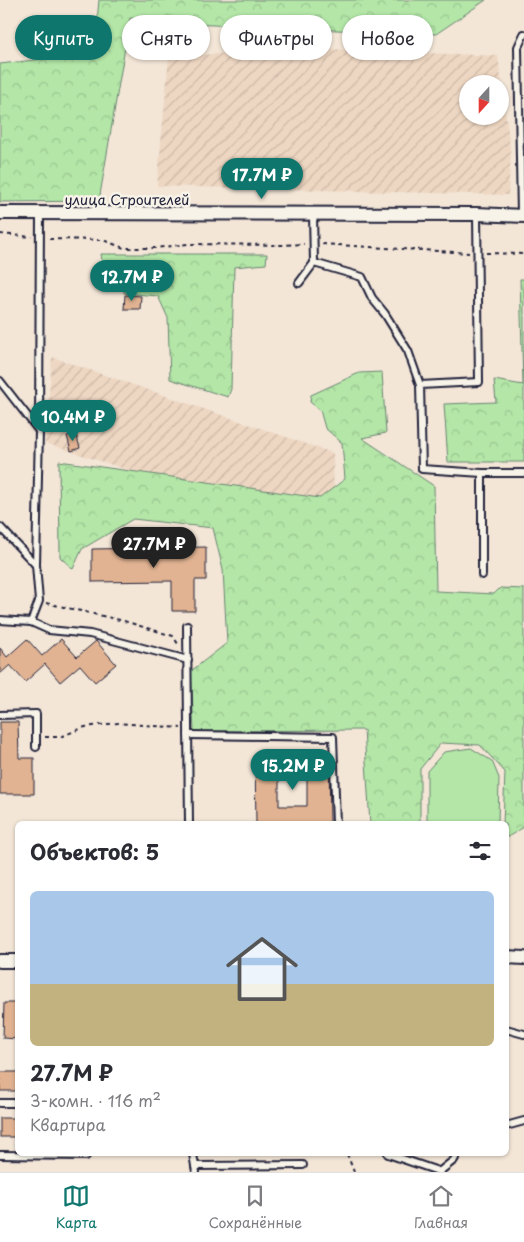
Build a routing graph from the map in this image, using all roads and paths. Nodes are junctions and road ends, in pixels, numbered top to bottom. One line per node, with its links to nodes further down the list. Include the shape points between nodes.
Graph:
1 (524, 34): 6 (lane, via 518,47)
2 (0, 213): 3 (street, улица Строителей)
3 (40, 213): 4 (street, улица Строителей); 8 (lane)
4 (313, 214): 5 (street, улица Строителей); 9 (lane)
5 (477, 214): 6 (street, улица Строителей); 10 (lane)
6 (522, 216)
7 (0, 234): 8 (path)
8 (40, 238): 9 (path, via 103,240 124,248); 16 (lane)
9 (314, 243): 10 (path); 12 (lane)
10 (477, 253): 11 (path); 15 (lane, via 479,382)
11 (524, 254)
12 (314, 263): 13 (lane); 15 (lane, via 362,277 372,298 408,351)
13 (299, 283)
14 (0, 381): 16 (lane)
15 (420, 385): 17 (lane, via 422,469)
16 (39, 431): 20 (lane)
17 (482, 473): 18 (lane); 21 (lane)
18 (524, 473)
19 (0, 527): 20 (lane)
20 (36, 565): 22 (lane)
21 (482, 575)
22 (39, 601): 24 (lane); 26 (path, via 173,636)
23 (0, 620): 24 (lane)
24 (31, 622): 26 (lane, via 49,630 90,634)
25 (187, 626): 26 (lane)
26 (188, 660): 28 (lane)
27 (0, 715): 29 (lane, via 36,714)
28 (188, 732): 29 (path, via 118,724 85,727 60,737); 31 (lane); 32 (lane, via 333,737)
29 (36, 737): 30 (lane)
30 (36, 747)
31 (188, 821)
32 (336, 821)
33 (509, 957): 34 (street)
34 (524, 958)
35 (15, 960): 36 (street)
36 (0, 961)
37 (509, 1030): 38 (lane)
38 (524, 1034)
39 (0, 1103): 40 (lane)
40 (15, 1103)
41 (524, 1121): 42 (lane)
42 (509, 1125)
43 (0, 1155): 44 (lane)
44 (15, 1155)
45 (193, 1156): 50 (lane)
46 (348, 1156): 51 (path)
47 (394, 1156): 52 (lane)
48 (456, 1156): 52 (lane)
49 (304, 1165): 50 (lane)
50 (195, 1169)
51 (354, 1172)
52 (438, 1172)

